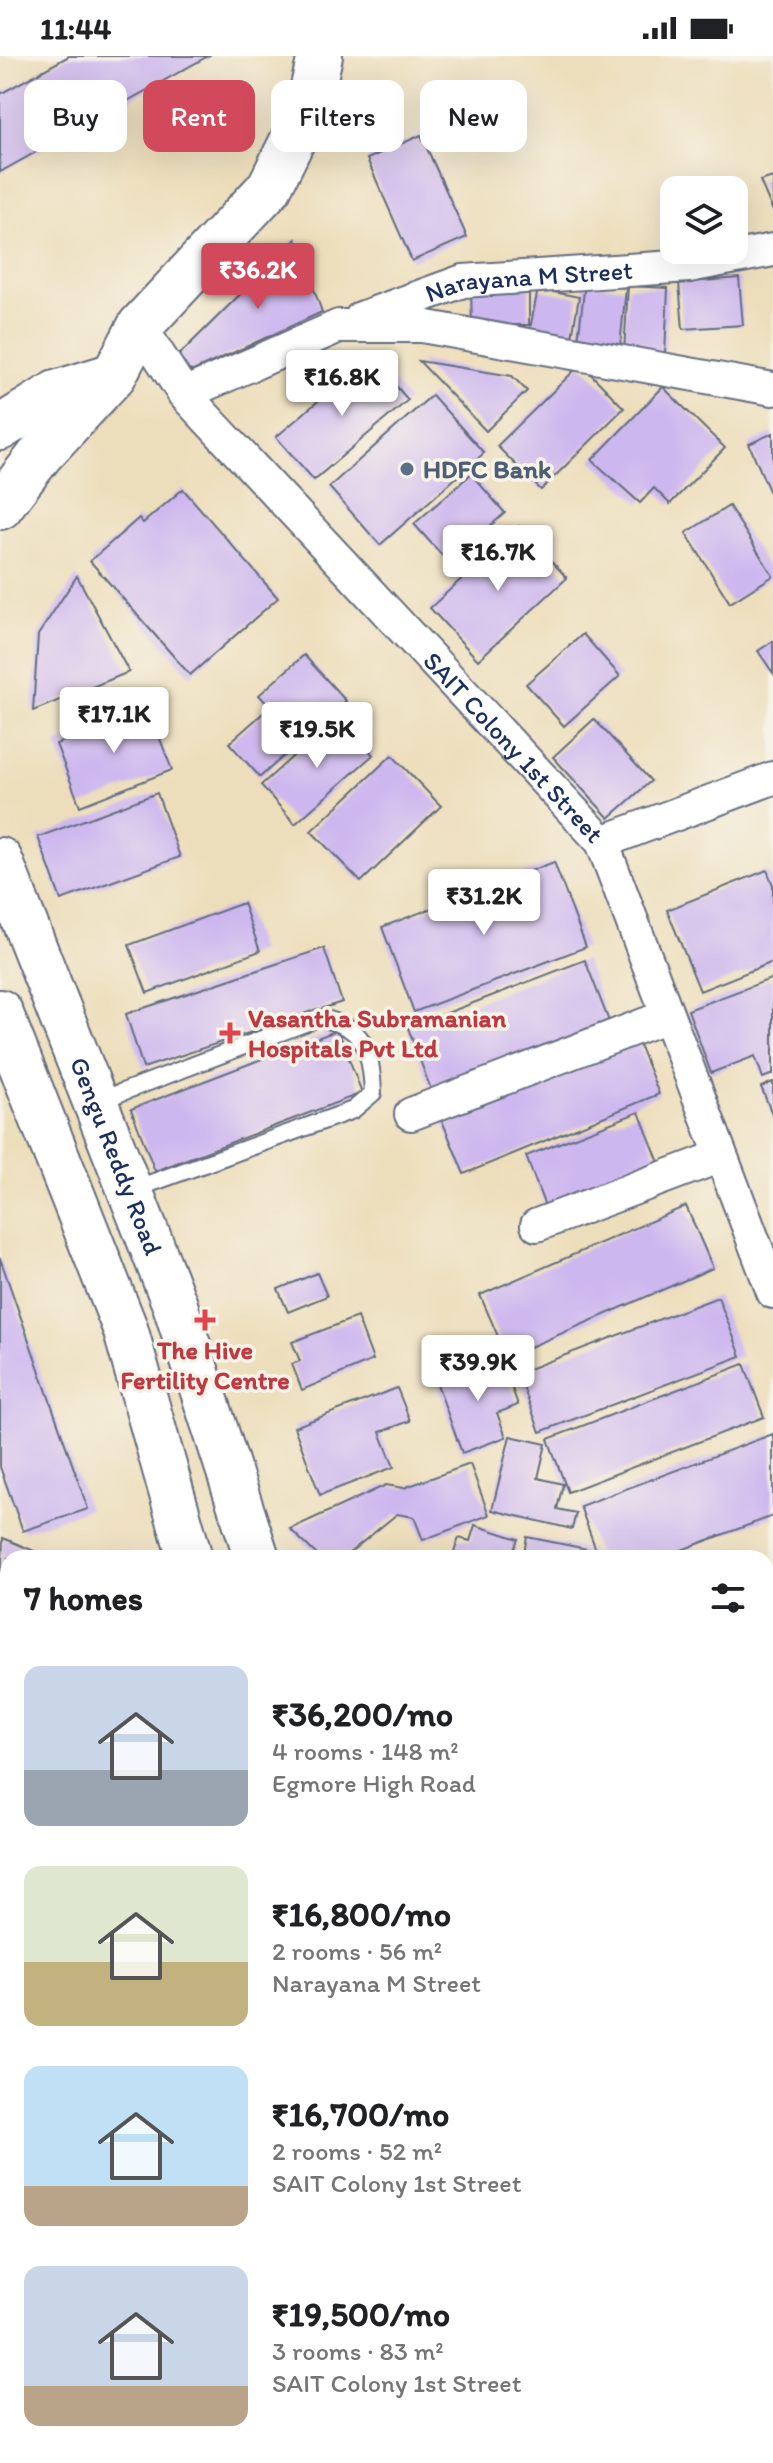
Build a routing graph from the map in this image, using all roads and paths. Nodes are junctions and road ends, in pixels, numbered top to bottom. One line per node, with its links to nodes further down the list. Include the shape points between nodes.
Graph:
1 (320, 56): 3 (main road, via 308,109 269,188)
2 (773, 250): 4 (street, Narayana M Street, via 689,266 463,281)
3 (140, 326): 5 (main road); 7 (street, SAIT Colony 1st Street)
4 (339, 326): 6 (street, via 422,326); 7 (street, Narayana M Street)
5 (114, 375): 8 (main road, via 56,393); 9 (main road)
6 (773, 389)
7 (184, 394): 11 (street, SAIT Colony 1st Street)
8 (0, 428)
9 (0, 507)
10 (773, 778): 11 (street)
11 (602, 842): 14 (street, SAIT Colony 1st Street)
12 (0, 860): 15 (main road, Gengu Reddy Road)
13 (0, 1012): 21 (main road, via 125,1328)
14 (667, 1016): 16 (street); 17 (street, SAIT Colony 1st Street)
15 (95, 1102): 18 (main road, Gengu Reddy Road); 18 (lane, via 318,1018 339,1021 361,1036 372,1065 373,1093 353,1110)
16 (411, 1114)
17 (721, 1156): 19 (street); 20 (street, SAIT Colony 1st Street)
18 (130, 1191): 22 (main road, Gengu Reddy Road, via 175,1305)
19 (537, 1225)
20 (773, 1292)
21 (188, 1550)
22 (255, 1550)

